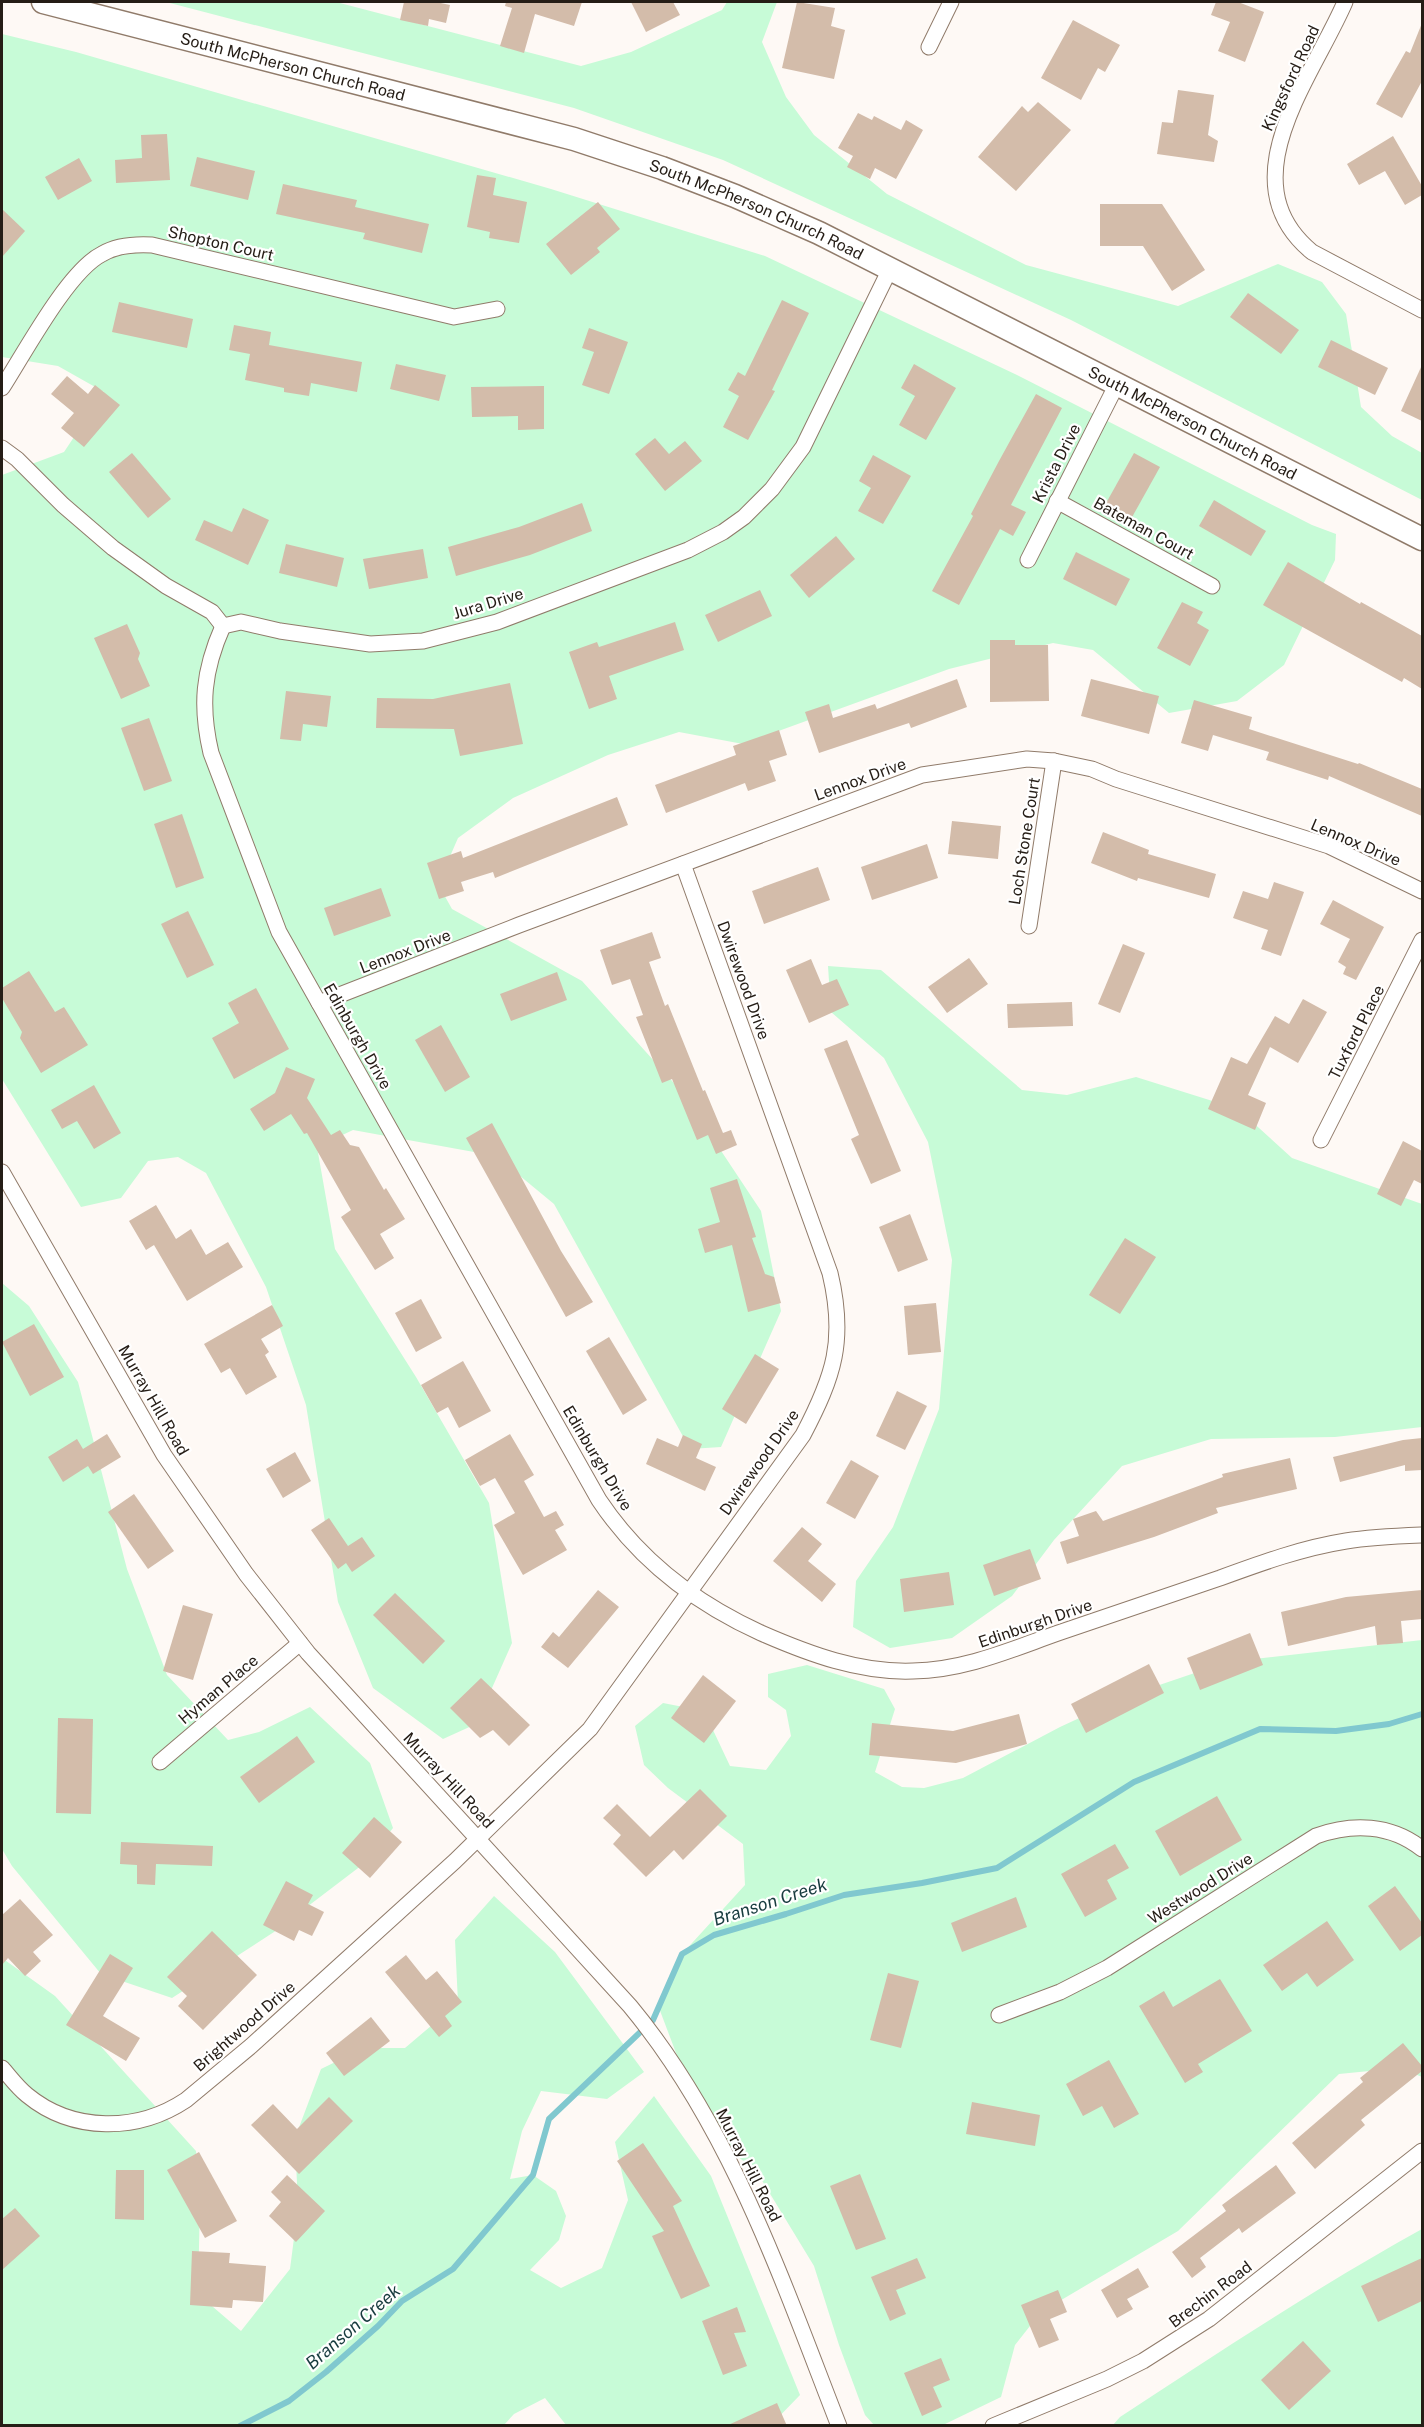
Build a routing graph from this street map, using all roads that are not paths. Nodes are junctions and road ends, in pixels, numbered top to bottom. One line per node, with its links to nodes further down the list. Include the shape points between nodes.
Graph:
1 (44, 2): 5 (main road, South McPherson Church Road, via 574,139 735,196)
2 (951, 2): 4 (street)
3 (1345, 2): 7 (street, Kingsford Road, via 1279,141 1274,178 1278,203 1290,228 1312,252)
4 (928, 47)
5 (890, 269): 8 (main road, South McPherson Church Road); 15 (street, Jura Drive, via 803,447 772,489 723,532 688,550 497,622 423,641 370,644 241,622)
6 (497, 309): 9 (street, Shopton Court, via 454,317 152,245 126,245 90,261 72,280)
7 (1422, 310)
8 (1117, 384): 11 (street, Krista Drive); 12 (main road, South McPherson Church Road)
9 (2, 388)
10 (2, 448): 15 (street, via 113,548 166,586 212,612)
11 (1057, 501): 13 (street, Krista Drive); 14 (street, Bateman Court)
12 (1422, 539)
13 (1028, 560)
14 (1212, 586)
15 (223, 626): 21 (street, Edinburgh Drive, via 205,689 204,715 211,753 279,932)
16 (1054, 761): 17 (street, Lennox Drive, via 1027,759 922,775); 18 (street, Lennox Drive, via 1092,769 1329,846); 19 (street, Loch Stone Court)
17 (682, 864): 21 (street, Lennox Drive); 25 (street, Dwirewood Drive, via 830,1273 839,1324 834,1364 803,1435)
18 (1422, 891)
19 (1029, 926)
20 (1422, 940): 22 (street, Tuxford Place)
21 (319, 1004): 25 (street, Edinburgh Drive, via 599,1500 639,1551)
22 (1321, 1140)
23 (2, 1172): 26 (street, Murray Hill Road, via 164,1455 239,1565)
24 (1422, 1535): 25 (street, Edinburgh Drive, via 1344,1541 1293,1552 991,1659 953,1668 914,1671 861,1667 823,1658 738,1623)
25 (689, 1592): 28 (street, Dwirewood Drive, via 590,1729)
26 (300, 1643): 27 (street, Hyman Place); 28 (street, Murray Hill Road)
27 (160, 1762)
28 (478, 1838): 31 (street, Brightwood Drive, via 251,2046 175,2107 139,2121 112,2124 74,2120 27,2095); 33 (street, Murray Hill Road, via 630,2006 684,2080 758,2220)
29 (1422, 1849): 30 (street, Westwood Drive, via 1393,1832 1367,1827 1341,1828 1316,1836 1107,1968 1060,1992)
30 (999, 2015)
31 (2, 2068)
32 (1422, 2151): 34 (street, Brechin Road, via 1177,2342 1107,2379)
33 (839, 2426)
34 (993, 2426)

